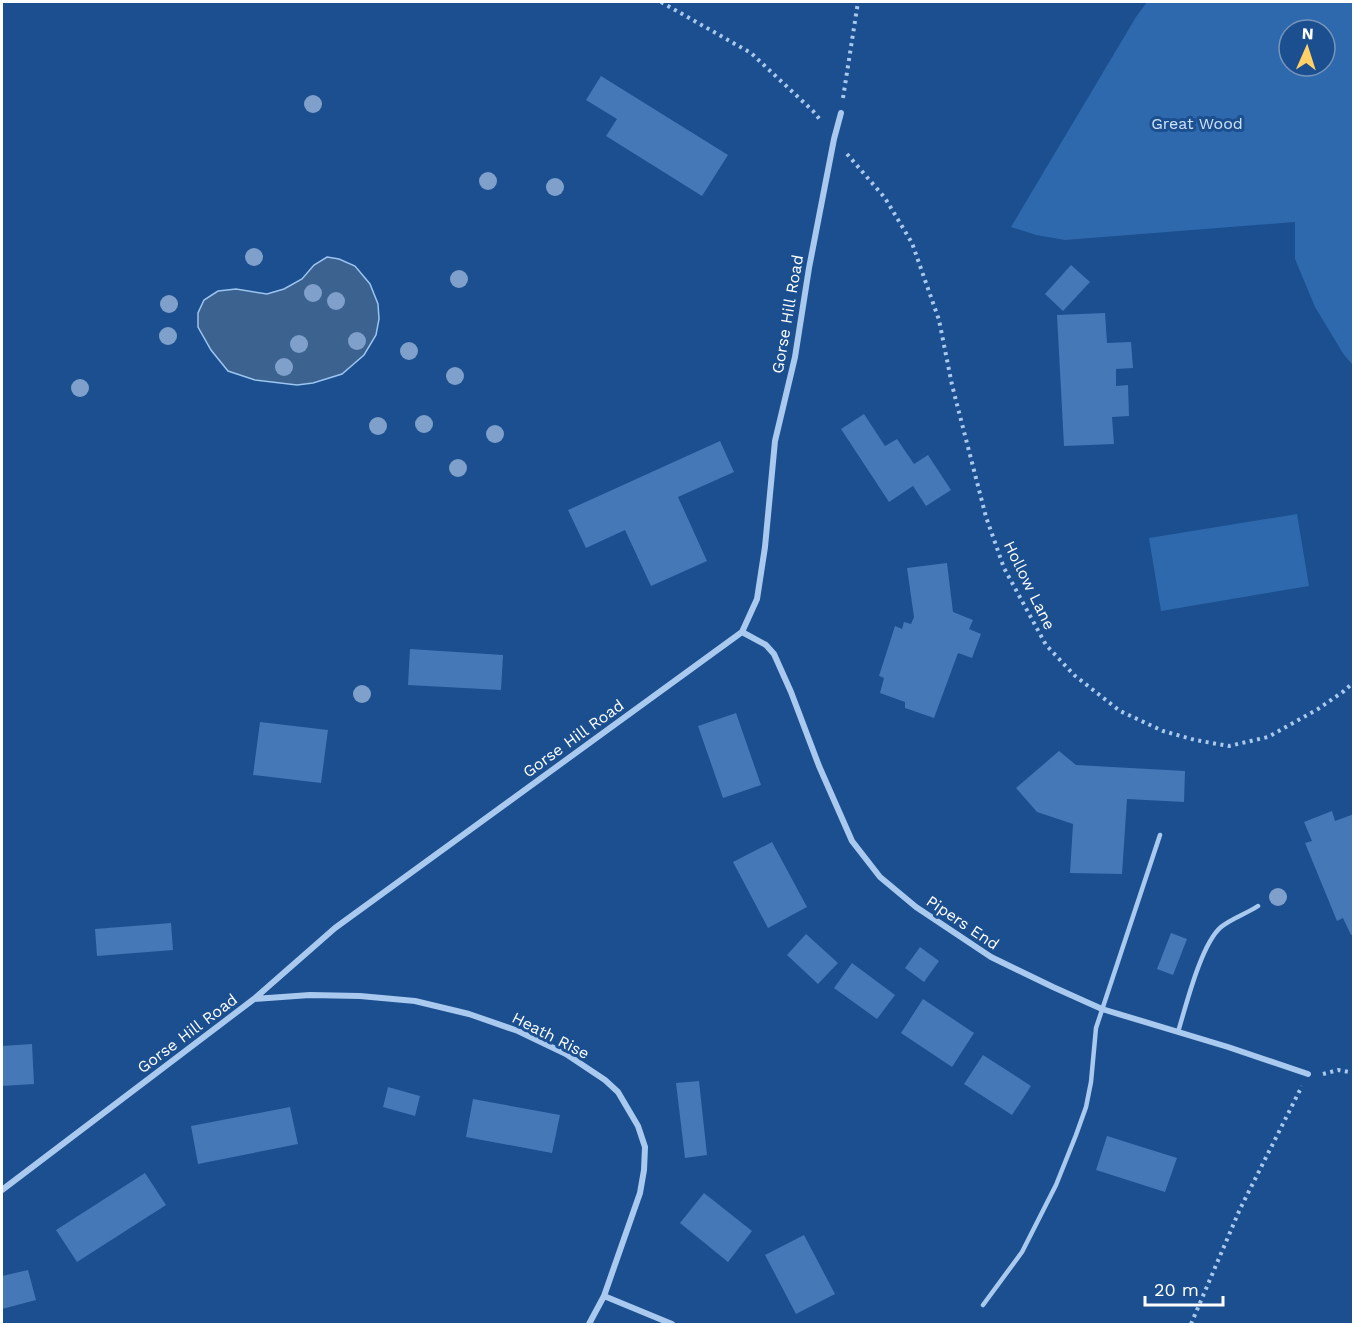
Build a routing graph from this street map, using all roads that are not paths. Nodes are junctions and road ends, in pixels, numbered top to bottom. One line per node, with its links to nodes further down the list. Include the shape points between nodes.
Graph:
1 (841, 113): 2 (street, Gorse Hill Road, via 795,357 775,441 757,599)
2 (742, 632): 5 (street, Gorse Hill Road, via 335,928); 6 (street, Pipers End, via 774,654 852,841 880,876 916,907 991,957)
3 (1160, 835): 6 (lane)
4 (1258, 906): 7 (lane, via 1219,929 1207,946)
5 (254, 999): 9 (street, Gorse Hill Road); 10 (street, Heath Rise, via 320,995 415,1001 518,1031 566,1054 605,1080 618,1092 645,1147 640,1193)
6 (1102, 1009): 7 (street, Pipers End); 11 (lane, via 1086,1107 1056,1185 1022,1252)
7 (1178, 1032): 8 (street, Pipers End)
8 (1308, 1074)
9 (2, 1190)
10 (604, 1296): 12 (street, Heath Rise); 13 (street)
11 (983, 1305)
12 (589, 1324)
13 (672, 1324)

